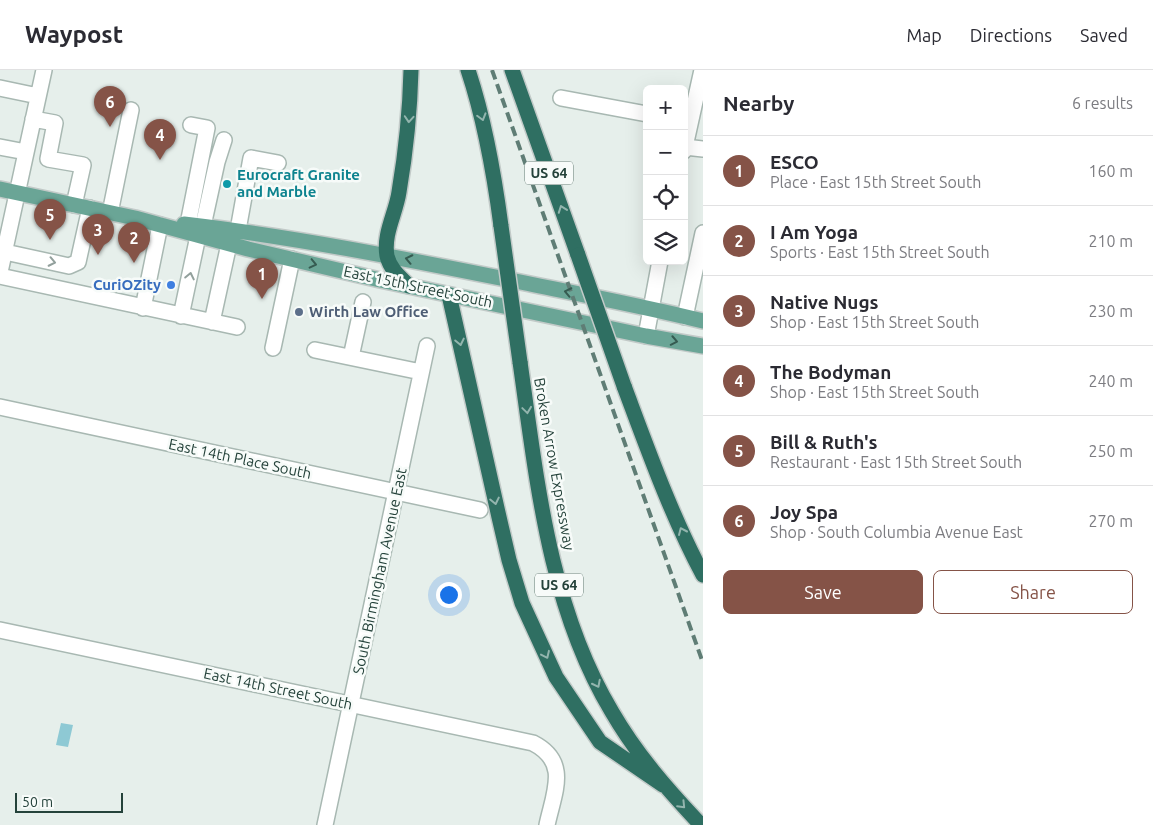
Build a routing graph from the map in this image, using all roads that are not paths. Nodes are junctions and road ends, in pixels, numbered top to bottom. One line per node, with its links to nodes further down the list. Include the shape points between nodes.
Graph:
1 (44, 70): 9 (street)
2 (411, 70): 36 (highway, one-way to 36, via 408,130 399,195 388,231)
3 (468, 70): 63 (highway, Broken Arrow Expressway / US 64, one-way to 63, bridge, via 494,175 534,464 559,588 571,625 611,712)
4 (512, 70): 8 (highway, US 64)
5 (523, 70): 8 (highway)
6 (702, 70): 13 (street)
7 (0, 88): 9 (street)
8 (520, 91): 60 (highway, US 64, one-way to 8, bridge, via 668,498 624,386)
9 (38, 96): 14 (street)
10 (561, 98): 12 (street)
11 (131, 110): 27 (street)
12 (643, 113)
13 (688, 118)
14 (33, 120): 20 (street); 21 (street, via 55,123)
15 (191, 125): 29 (street, via 207,128)
16 (224, 140): 32 (street)
17 (0, 147): 20 (street)
18 (688, 149): 19 (street)
19 (703, 149)
20 (27, 150): 21 (street); 24 (street)
21 (49, 152): 25 (street, via 48,159 83,166)
22 (278, 163): 31 (street, via 251,158)
23 (0, 189): 24 (main road, East 15th Street South)
24 (18, 193): 25 (main road, East 15th Street South); 35 (street)
25 (74, 205): 26 (main road, East 15th Street South)
26 (90, 208): 27 (main road, East 15th Street South); 35 (street, one-way to 26, via 74,265 78,262)
27 (110, 213): 28 (main road, East 15th Street South)
28 (135, 218): 29 (main road, East 15th Street South); 30 (main road, East 15th Street South)
29 (188, 224): 32 (main road, East 15th Street South)
30 (160, 225): 32 (main road, East 15th Street South); 43 (street)
31 (238, 230): 32 (main road, East 15th Street South); 36 (main road, East 15th Street South)
32 (201, 231): 34 (main road, East 15th Street South); 45 (street, one-way to 32)
33 (703, 233): 46 (street)
34 (229, 244): 37 (main road, East 15th Street South); 48 (street)
35 (5, 252): 39 (street)
36 (387, 255): 40 (highway, via 390,265); 44 (main road, East 15th Street South, one-way to 36)
37 (292, 259): 40 (main road, East 15th Street South, one-way to 40); 53 (street)
38 (659, 265): 44 (street)
39 (0, 274): 43 (street)
40 (409, 286): 41 (main road, East 15th Street South)
41 (449, 294): 50 (main road, East 15th Street South); 63 (highway, one-way to 63, via 498,517 522,603 556,677 600,742)
42 (363, 302): 55 (street)
43 (143, 308): 45 (street)
44 (650, 308): 46 (main road, East 15th Street South); 50 (street)
45 (181, 316): 48 (street)
46 (685, 317): 47 (main road, East 15th Street South)
47 (703, 321)
48 (212, 322): 49 (street)
49 (237, 327)
50 (646, 336): 52 (main road, East 15th Street South, one-way to 52)
51 (427, 346): 56 (street, South Birmingham Avenue East)
52 (703, 346)
53 (273, 348)
54 (315, 350): 55 (street)
55 (350, 357): 56 (street)
56 (421, 372): 58 (street, South Birmingham Avenue East)
57 (0, 407): 58 (street, East 14th Place South)
58 (397, 492): 59 (street, East 14th Place South); 62 (street, South Birmingham Avenue East)
59 (480, 510)
60 (703, 575)
61 (0, 630): 62 (street, East 14th Street South)
62 (351, 704): 64 (street, South Birmingham Avenue East); 65 (street, East 14th Street South, via 534,743 544,749 552,757 557,779)
63 (663, 785): 66 (highway, Broken Arrow Expressway / US 64, one-way to 66)
64 (325, 825)
65 (547, 825)
66 (701, 825)

